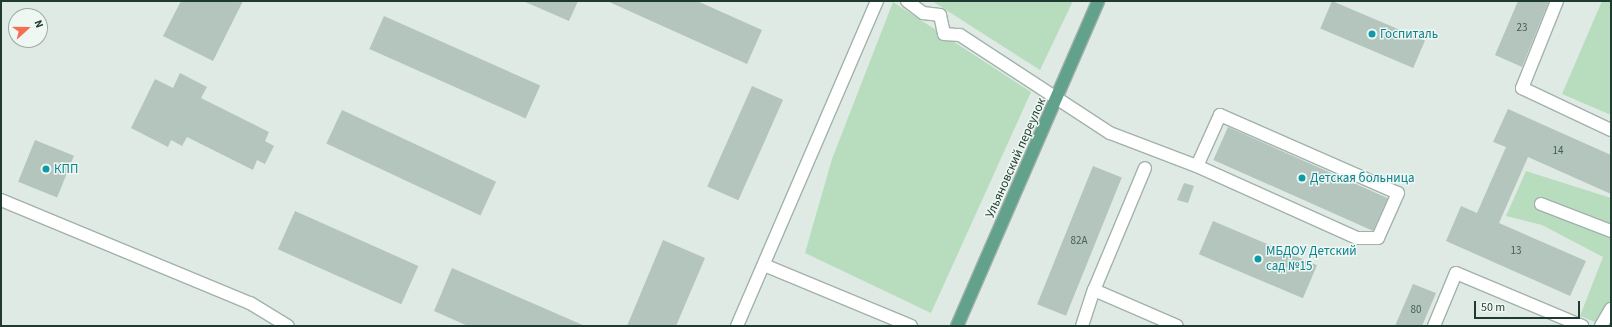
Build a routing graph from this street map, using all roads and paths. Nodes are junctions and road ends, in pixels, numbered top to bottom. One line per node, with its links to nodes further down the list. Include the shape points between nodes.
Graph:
1 (877, 1): 12 (street)
2 (907, 1): 5 (street, via 923,13 940,15 944,34 960,35)
3 (1098, 1): 5 (main road, Ульяновский переулок)
4 (1557, 1): 6 (street, via 1522,88)
5 (1057, 98): 7 (street, via 1110,133); 18 (main road, Ульяновский переулок)
6 (1611, 130)
7 (1197, 166): 7 (street, via 1220,115 1398,193 1378,238 1357,238)
8 (1145, 168): 13 (street)
9 (1, 200): 15 (street, via 250,303)
10 (1541, 204): 11 (street)
11 (1611, 231)
12 (764, 265): 16 (street); 17 (street)
13 (1094, 290): 19 (street); 20 (street)
14 (1611, 309): 23 (street)
15 (288, 326)
16 (737, 326)
17 (911, 326)
18 (957, 326)
19 (1082, 326)
20 (1176, 326)
21 (1434, 326): 22 (street, via 1456,272)
22 (1582, 326)
23 (1601, 326)

